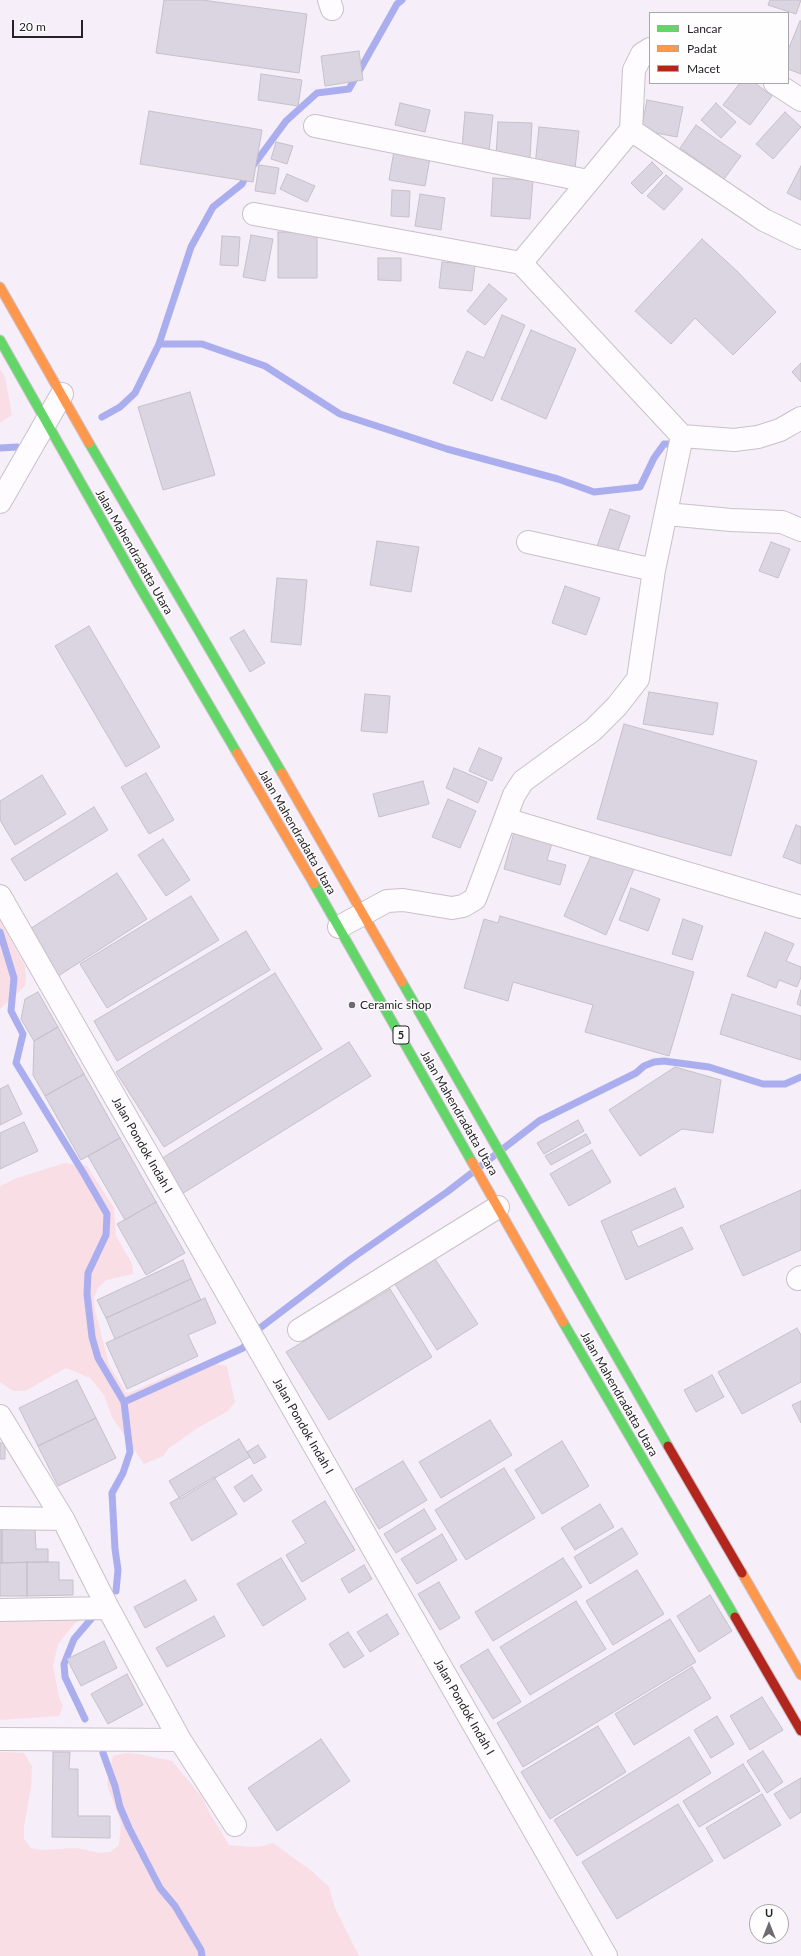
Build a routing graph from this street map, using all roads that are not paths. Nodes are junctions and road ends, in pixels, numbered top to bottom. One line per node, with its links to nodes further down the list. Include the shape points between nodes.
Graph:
1 (649, 50): 5 (street, via 642,54 634,70)
2 (776, 84): 3 (street)
3 (801, 100)
4 (315, 126): 6 (street)
5 (631, 130): 6 (street); 8 (street, via 764,220)
6 (588, 181): 9 (street)
7 (254, 214): 9 (street)
8 (801, 238)
9 (521, 263): 15 (street)
10 (0, 287): 12 (highway, Jalan Mahendradatta Utara / 5)
11 (0, 340): 14 (highway, Jalan Mahendradatta Utara / 5)
12 (62, 394): 14 (street); 24 (highway, Jalan Mahendradatta Utara / 5)
13 (801, 418): 15 (street, via 780,430 758,437 734,440)
14 (46, 422): 16 (street); 25 (highway, Jalan Mahendradatta Utara / 5)
15 (682, 436): 17 (street)
16 (0, 502)
17 (667, 514): 18 (street, via 782,522); 20 (street)
18 (801, 530)
19 (528, 542): 20 (street)
20 (654, 570): 21 (street, via 638,679 617,706 593,730 523,781 514,795)
21 (506, 819): 23 (street); 24 (street, via 475,899 463,906 452,908 403,900 387,901)
22 (0, 896): 38 (street, Jalan Pondok Indah I)
23 (801, 907)
24 (364, 913): 25 (street); 33 (highway, Jalan Mahendradatta Utara / 5, via 586,1305)
25 (339, 927): 26 (highway, Jalan Mahendradatta Utara / 5)
26 (498, 1207): 27 (street); 34 (highway, Jalan Mahendradatta Utara / 5)
27 (299, 1330)
28 (0, 1416): 30 (street)
29 (0, 1518): 30 (street)
30 (63, 1519): 31 (street)
31 (108, 1608): 32 (street); 36 (street)
32 (0, 1610)
33 (801, 1675)
34 (801, 1731)
35 (0, 1739): 36 (street)
36 (180, 1740): 37 (street)
37 (235, 1825)
38 (606, 1956)

